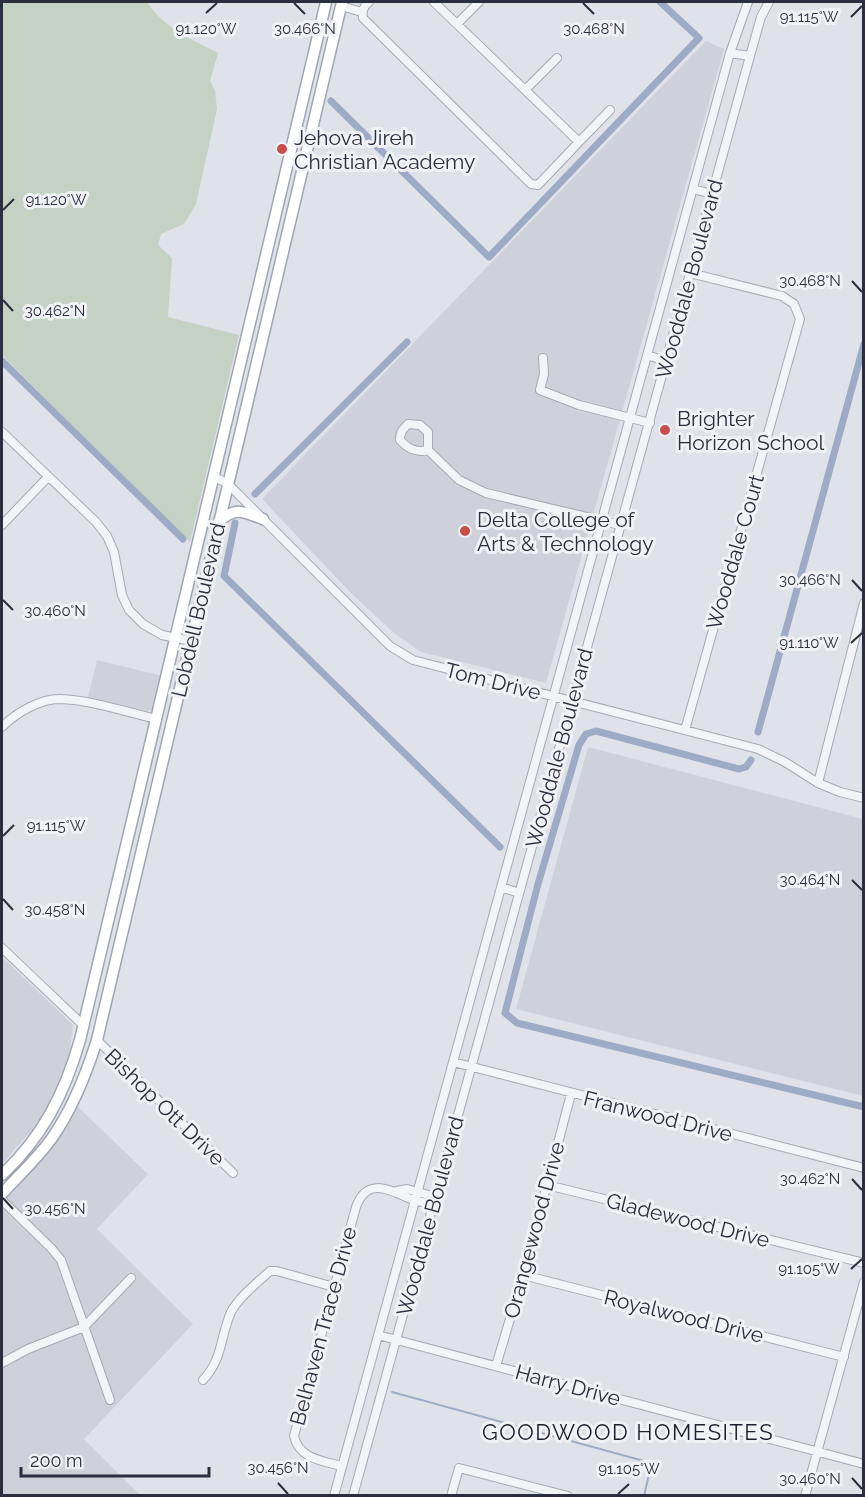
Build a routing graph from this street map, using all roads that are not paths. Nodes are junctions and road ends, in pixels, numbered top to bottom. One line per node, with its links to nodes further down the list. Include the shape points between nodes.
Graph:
1 (326, 2): 16 (main road, Lobdell Boulevard)
2 (369, 2): 8 (street)
3 (434, 2): 9 (street)
4 (479, 2): 9 (street)
5 (770, 2): 11 (street, Wooddale Boulevard)
6 (746, 3): 10 (street, Wooddale Boulevard)
7 (342, 4): 8 (street); 19 (main road, Lobdell Boulevard)
8 (362, 12): 15 (street, via 363,18 531,184 538,185)
9 (457, 24): 13 (street)
10 (730, 53): 11 (street); 17 (street, Wooddale Boulevard)
11 (750, 56): 18 (street, Wooddale Boulevard)
12 (557, 58): 13 (street)
13 (525, 90): 15 (street)
14 (610, 110): 15 (street)
15 (579, 142)
16 (285, 174): 19 (main road, via 288,182 283,207); 21 (main road, Lobdell Boulevard)
17 (693, 189): 18 (street); 24 (street, Wooddale Boulevard)
18 (712, 194): 20 (street, Wooddale Boulevard)
19 (292, 215): 22 (main road, Lobdell Boulevard)
20 (690, 273): 26 (street, Wooddale Boulevard); 49 (street, Wooddale Court, via 782,296 794,304 800,319)
21 (251, 320): 22 (main road); 23 (main road, Lobdell Boulevard)
22 (266, 323): 27 (main road, Lobdell Boulevard)
23 (244, 351): 27 (main road, via 244,388); 33 (main road, Lobdell Boulevard)
24 (647, 356): 26 (street); 28 (street, Wooddale Boulevard)
25 (543, 358): 28 (street, via 540,390)
26 (666, 361): 29 (street, Wooddale Boulevard)
27 (249, 393): 34 (main road, Lobdell Boulevard)
28 (630, 418): 29 (street); 37 (street, Wooddale Boulevard)
29 (650, 423): 39 (street, Wooddale Boulevard)
30 (2, 432): 32 (street)
31 (428, 450): 37 (street, via 459,480 486,493)
32 (48, 477): 38 (street); 41 (street, via 107,536 129,610 143,624)
33 (214, 477): 34 (street, Tom Drive); 41 (main road, Lobdell Boulevard)
34 (227, 483): 35 (street, Tom Drive); 36 (main road, Lobdell Boulevard)
35 (263, 519): 36 (main road, via 237,511); 45 (street, Tom Drive, via 390,646 413,660)
36 (219, 521): 42 (main road, Lobdell Boulevard)
37 (601, 521): 39 (street); 45 (street, Wooddale Boulevard)
38 (2, 525)
39 (620, 525): 46 (street, Wooddale Boulevard)
40 (864, 603): 50 (street)
41 (177, 638): 42 (street); 43 (main road, Lobdell Boulevard)
42 (191, 641): 44 (main road, Lobdell Boulevard)
43 (165, 686): 44 (street); 47 (main road, Lobdell Boulevard)
44 (179, 689): 54 (main road, Lobdell Boulevard)
45 (554, 696): 46 (street, Tom Drive); 52 (street, Wooddale Boulevard)
46 (571, 701): 49 (street, Tom Drive); 55 (street, Wooddale Boulevard)
47 (158, 719): 48 (street, via 58,699 37,703); 53 (main road, Lobdell Boulevard)
48 (2, 727)
49 (686, 730): 50 (street, Tom Drive, via 758,749)
50 (818, 783): 51 (street, Tom Drive)
51 (864, 798)
52 (501, 887): 55 (street); 59 (street, Wooddale Boulevard)
53 (117, 888): 54 (main road); 57 (main road, Lobdell Boulevard)
54 (132, 891): 58 (main road, Lobdell Boulevard)
55 (519, 893): 60 (street, Wooddale Boulevard)
56 (2, 948): 57 (street)
57 (84, 1026): 58 (main road); 64 (main road, Lobdell Boulevard, via 70,1073 51,1114 38,1136)
58 (97, 1040): 63 (street, Bishop Ott Drive); 66 (main road, Lobdell Boulevard, via 67,1114 51,1139)
59 (453, 1062): 60 (street, Franwood Drive); 67 (street, Wooddale Boulevard)
60 (472, 1067): 61 (street, Franwood Drive); 69 (street, Wooddale Boulevard)
61 (571, 1094): 62 (street, Franwood Drive); 65 (street, Orangewood Drive)
62 (864, 1168)
63 (233, 1173)
64 (2, 1175)
65 (547, 1185): 70 (street, Gladewood Drive); 71 (street, Orangewood Drive)
66 (2, 1194)
67 (416, 1196): 69 (street, Belhaven Trace Drive); 74 (street, Belhaven Trace Drive, via 407,1189 374,1188 360,1198); 76 (street, Wooddale Boulevard)
68 (2, 1200): 75 (street, via 56,1253)
69 (435, 1201): 77 (street, Wooddale Boulevard)
70 (864, 1263)
71 (523, 1275): 78 (street, Royalwood Drive); 80 (street, Orangewood Drive)
72 (131, 1278): 75 (street)
73 (864, 1282): 78 (street)
74 (334, 1287): 81 (street, via 270,1271 235,1306 215,1365); 85 (street, Belhaven Trace Drive, via 294,1436 297,1447 306,1455)
75 (84, 1327): 79 (street, via 28,1348); 82 (street)
76 (378, 1335): 77 (street, Harry Drive); 85 (street, Wooddale Boulevard)
77 (396, 1341): 80 (street, Harry Drive); 87 (street, Wooddale Boulevard)
78 (844, 1357): 83 (street)
79 (2, 1363)
80 (496, 1366): 83 (street, Harry Drive)
81 (203, 1380)
82 (110, 1400)
83 (816, 1452): 84 (street, Harry Drive); 90 (street)
84 (864, 1464)
85 (342, 1466): 86 (street, Wooddale Boulevard)
86 (334, 1496)
87 (353, 1496)
88 (451, 1496): 89 (street, via 459,1468)
89 (568, 1496)
90 (805, 1496)

